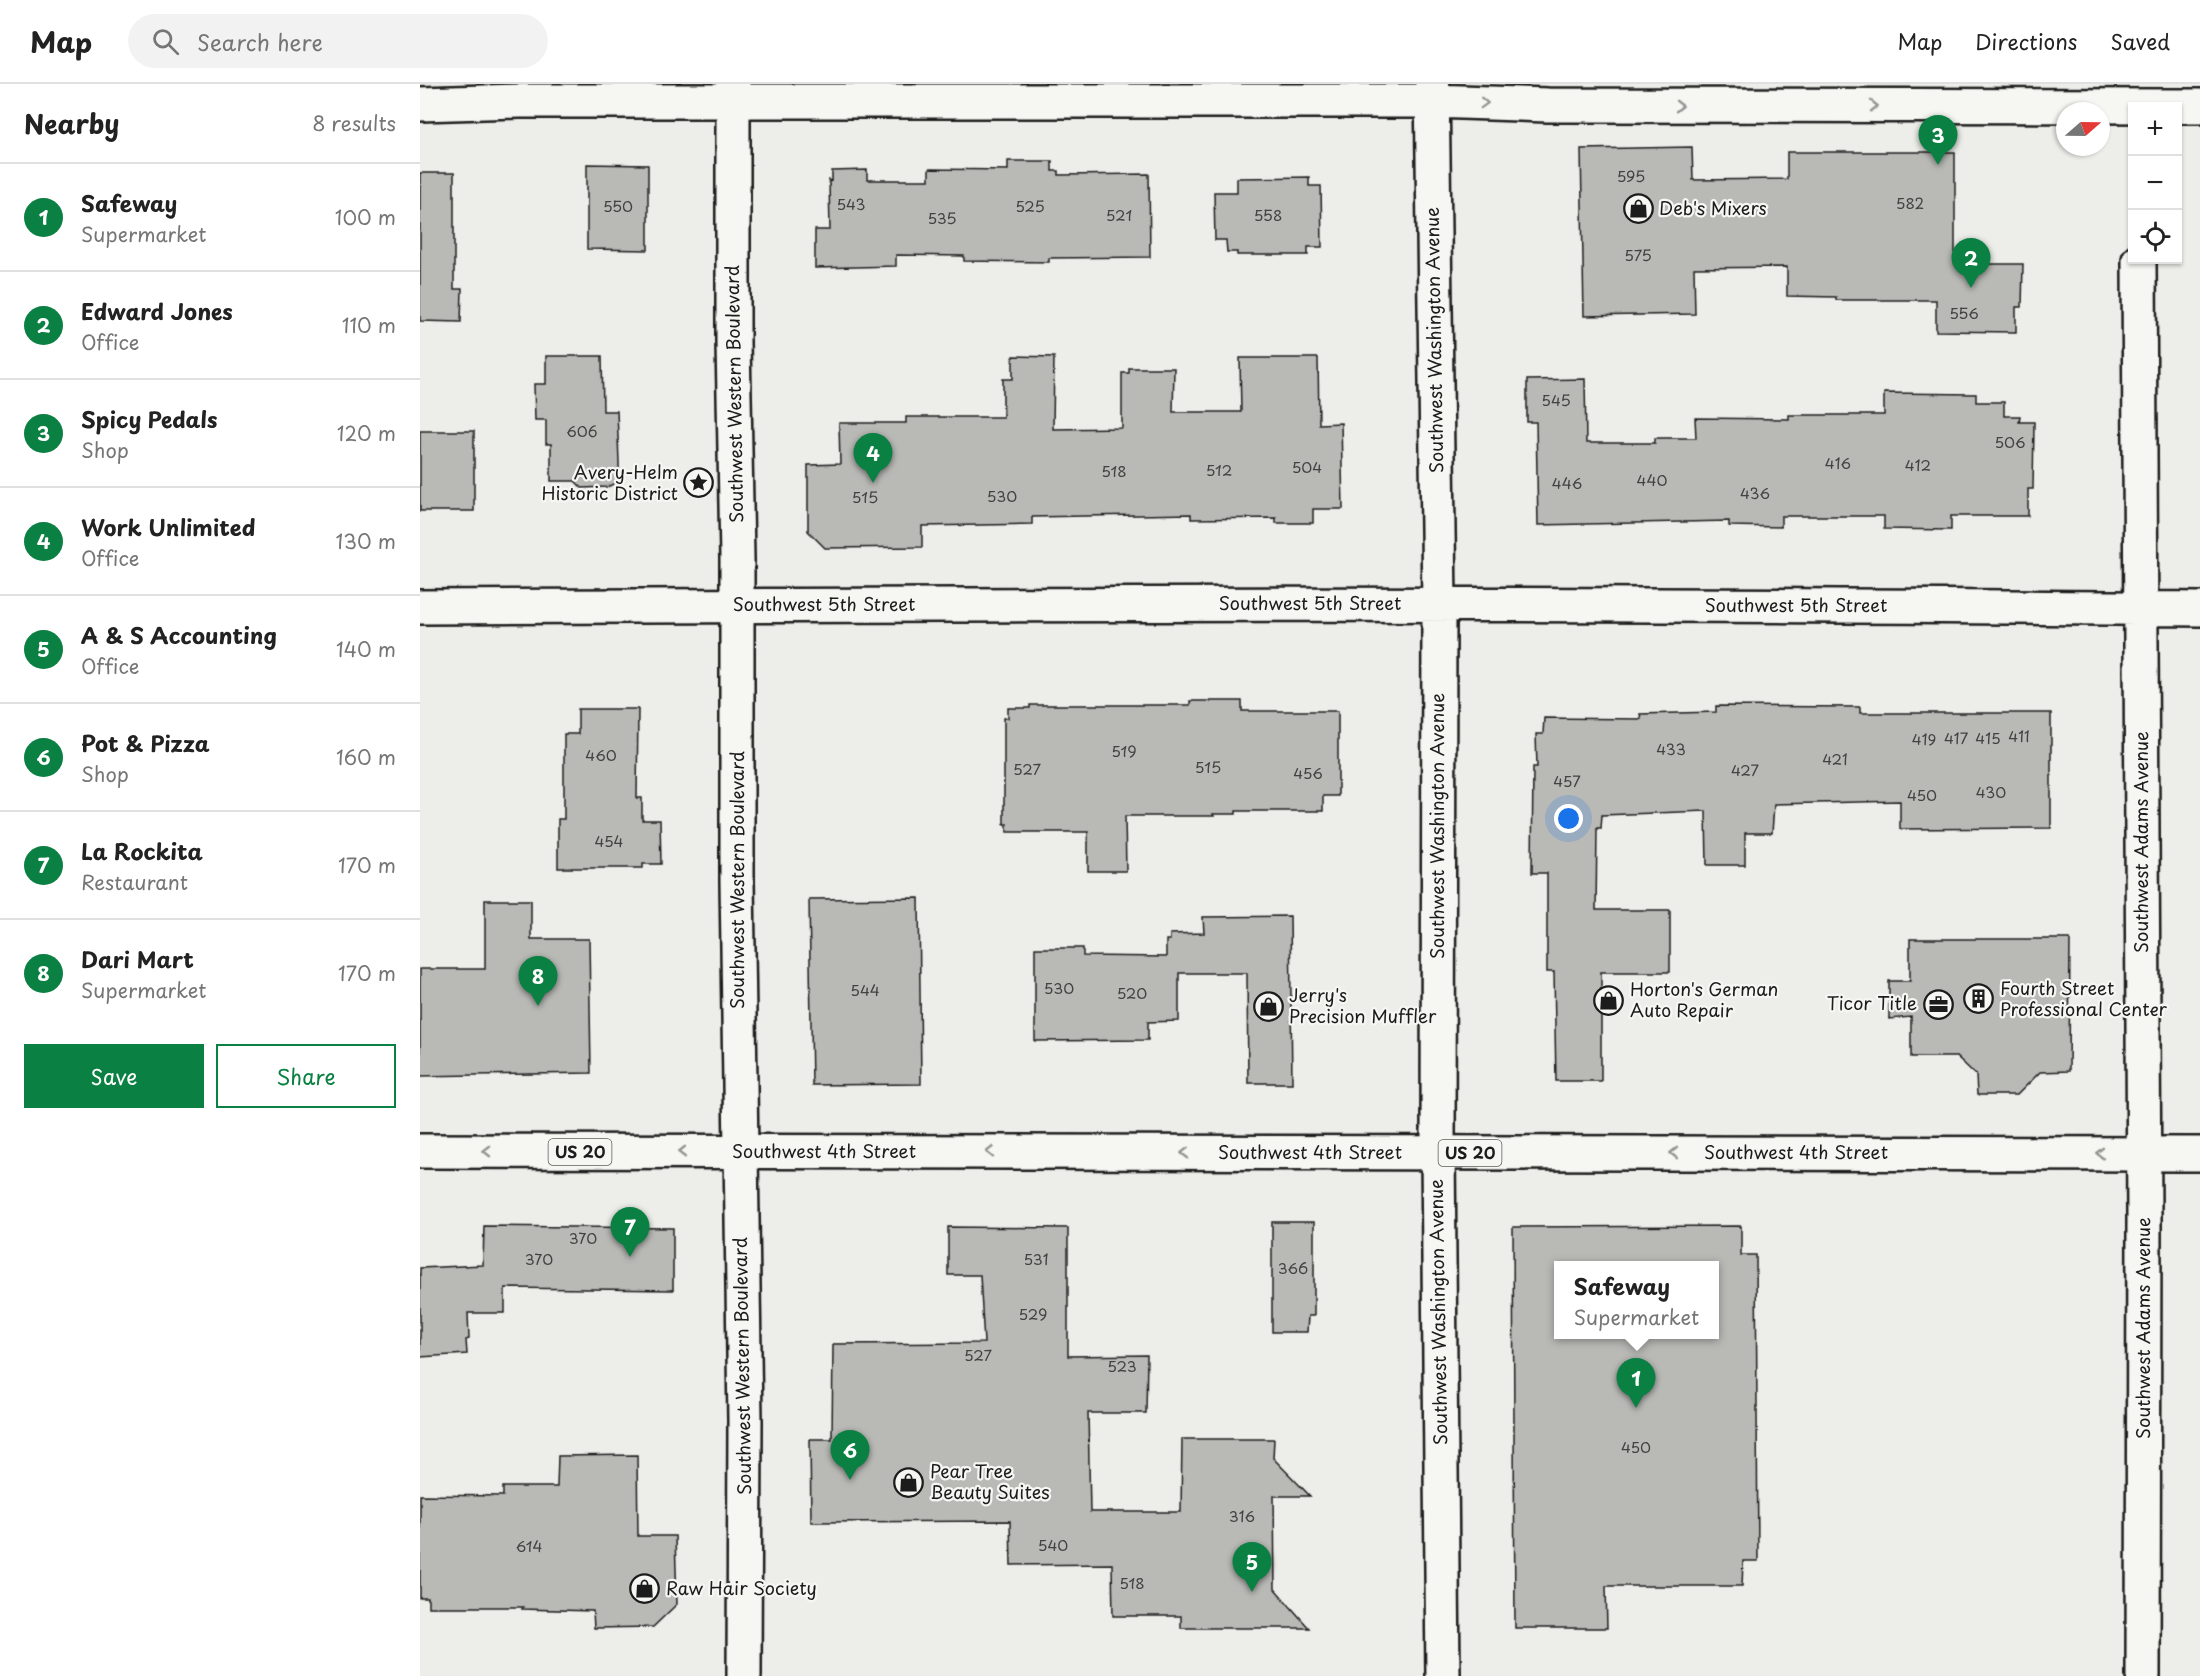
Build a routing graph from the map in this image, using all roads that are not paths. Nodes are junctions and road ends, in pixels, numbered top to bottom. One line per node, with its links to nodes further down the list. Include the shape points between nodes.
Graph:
1 (2140, 84): 4 (main road)
2 (1432, 92): 3 (main road); 6 (main road, one-way to 6, via 1548,105); 10 (main road, Southwest Washington Avenue)
3 (732, 93): 5 (main road); 11 (main road, Southwest Western Boulevard)
4 (2140, 102)
5 (420, 104)
6 (2128, 106)
7 (2182, 106): 8 (main road)
8 (2200, 106)
9 (2139, 264): 13 (main road, Southwest Adams Avenue)
10 (1439, 604): 11 (main road, Southwest 5th Street); 13 (main road, Southwest 5th Street); 17 (main road, Southwest Washington Avenue)
11 (737, 605): 12 (main road, Southwest 5th Street); 16 (main road, Southwest Western Boulevard)
12 (420, 607)
13 (2141, 608): 14 (main road, Southwest 5th Street); 18 (main road, Southwest Adams Avenue)
14 (2200, 609)
15 (420, 1151): 16 (main road, Southwest 4th Street / US 20, one-way to 15)
16 (741, 1152): 17 (main road, Southwest 4th Street / US 20, one-way to 16); 20 (main road, Southwest Western Boulevard)
17 (1438, 1154): 18 (main road, Southwest 4th Street / US 20, one-way to 17); 21 (main road, Southwest Washington Avenue)
18 (2143, 1154): 19 (main road, Southwest 4th Street / US 20); 22 (main road, Southwest Adams Avenue)
19 (2200, 1154)
20 (744, 1676)
21 (1443, 1676)
22 (2143, 1676)

